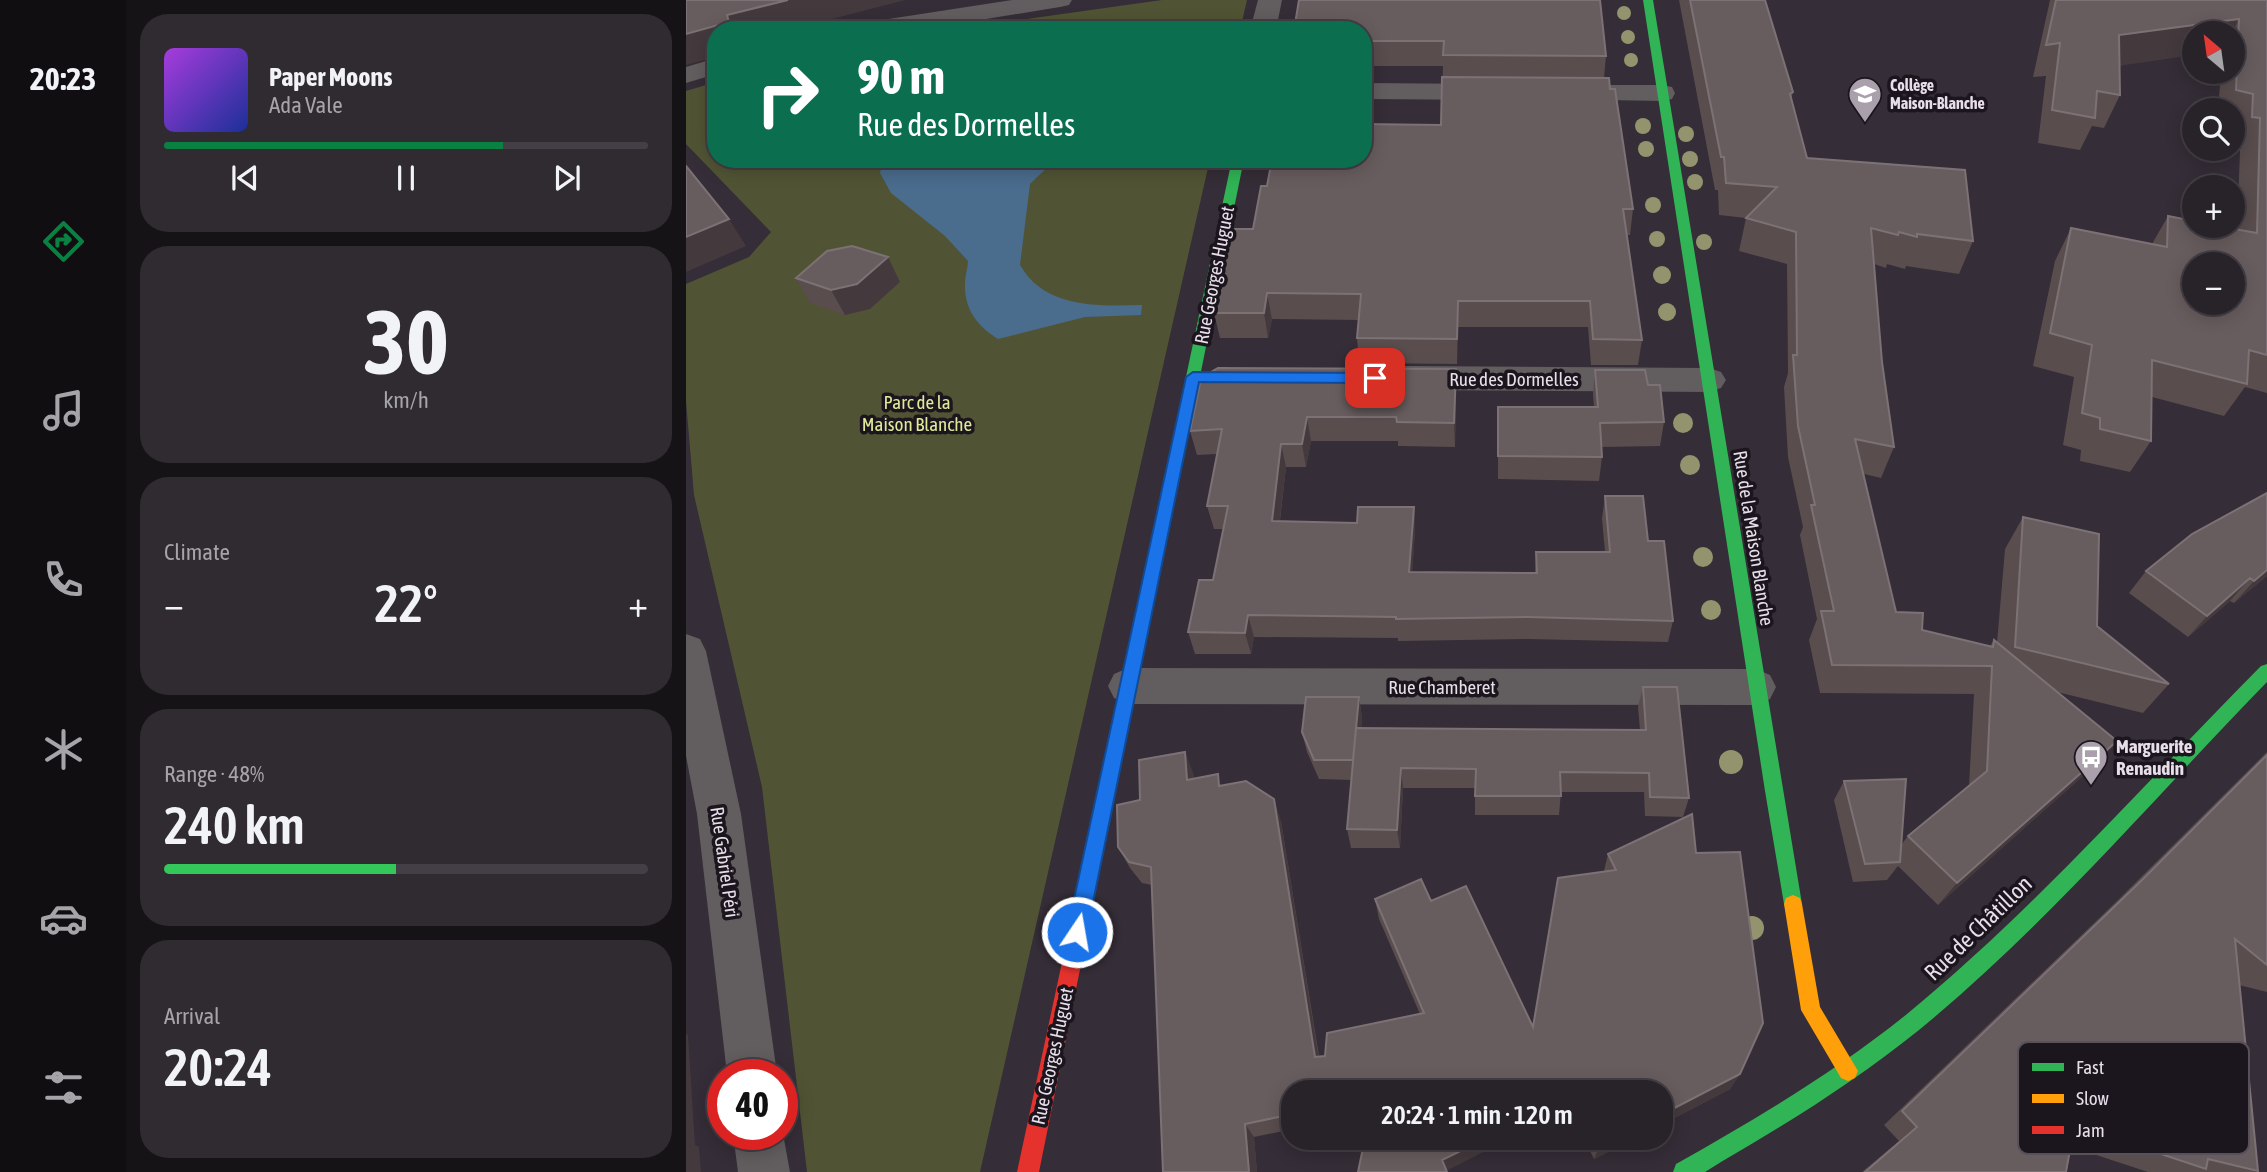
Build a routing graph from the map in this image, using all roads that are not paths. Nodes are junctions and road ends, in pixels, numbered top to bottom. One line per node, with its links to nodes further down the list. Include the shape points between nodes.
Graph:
1 (1060, 0): 4 (street)
2 (1269, 0): 6 (street)
3 (1648, 0): 10 (street, Rue de la Maison Blanche)
4 (946, 8): 5 (street)
5 (900, 21)
6 (1265, 21)
7 (707, 69): 8 (street)
8 (686, 75)
9 (1372, 91): 10 (street)
10 (1662, 93): 15 (street, Rue de la Maison Blanche)
11 (1236, 168): 12 (street, Rue Georges Huguet)
12 (1193, 377): 13 (street); 18 (street, Rue Georges Huguet)
13 (1228, 377)
14 (1379, 378): 15 (street, Rue des Dormelles)
15 (1709, 380): 19 (street, Rue de la Maison Blanche)
16 (686, 651): 20 (street, Rue Gabriel Péri, via 719,814)
17 (2267, 671): 21 (street, Rue de Châtillon, via 1980,962)
18 (1128, 686): 19 (street, Rue Chamberet); 25 (street, Rue Georges Huguet)
19 (1756, 687): 21 (street, Rue de la Maison Blanche, via 1811,1010)
20 (750, 1059)
21 (1848, 1072): 23 (street, Rue de Châtillon)
22 (761, 1150): 24 (street)
23 (1711, 1165)
24 (764, 1172)
25 (1028, 1172)

